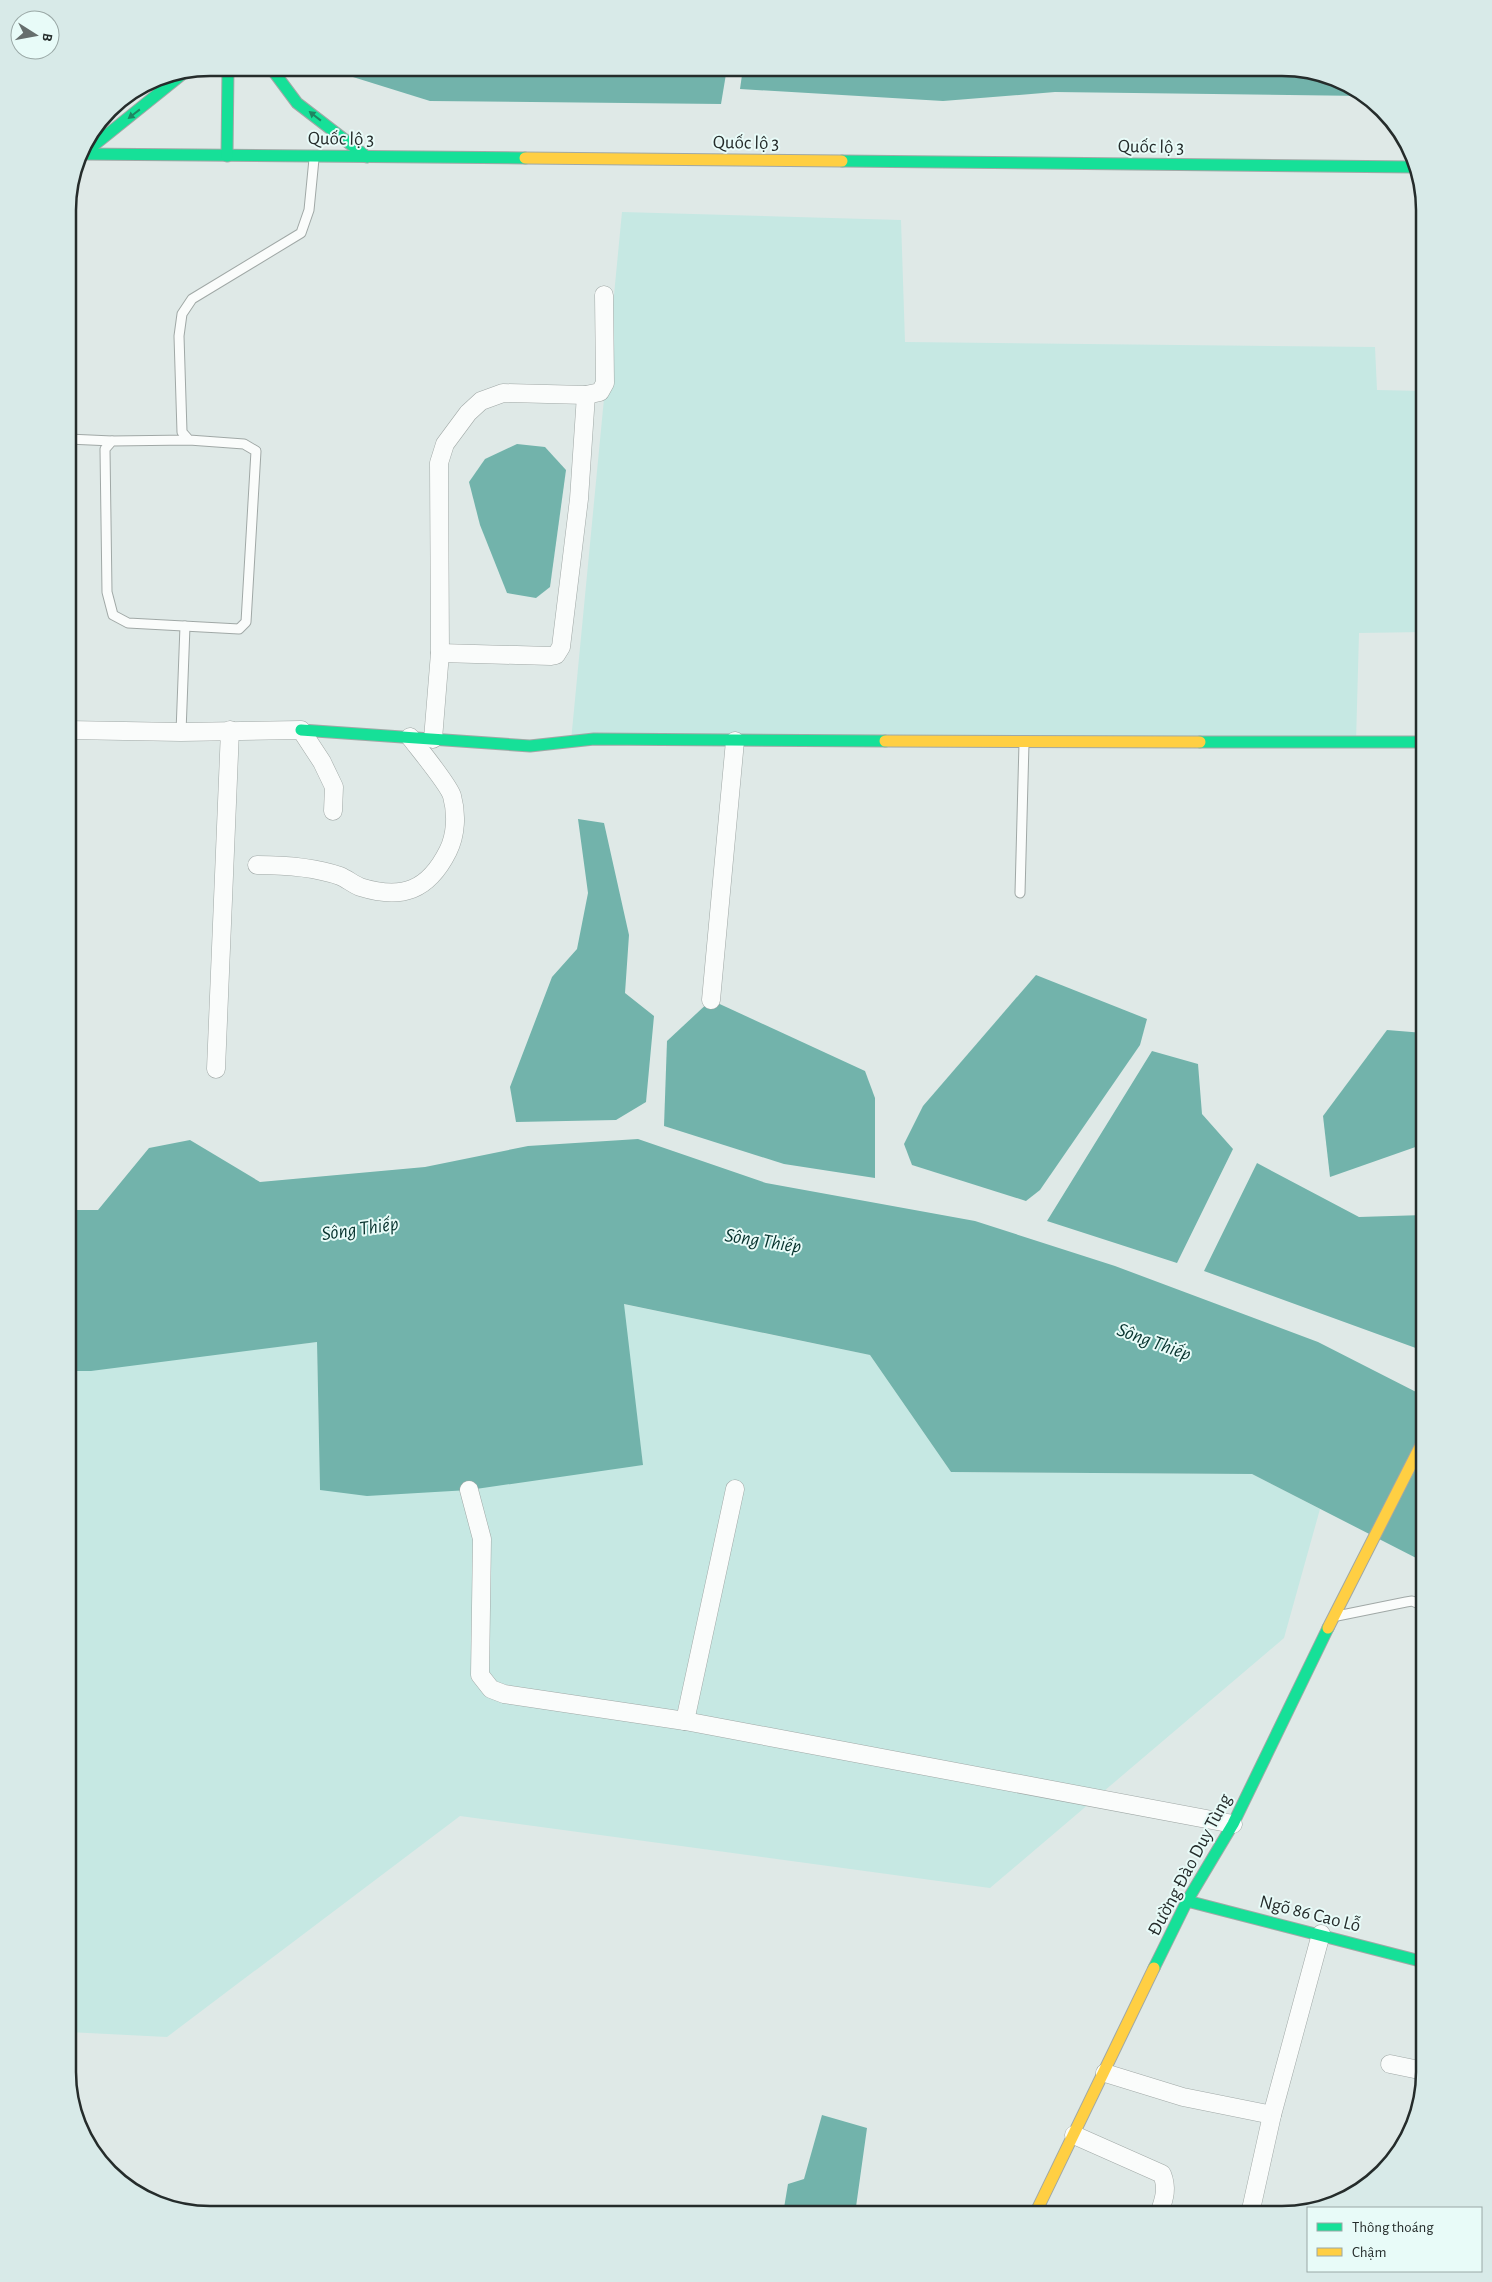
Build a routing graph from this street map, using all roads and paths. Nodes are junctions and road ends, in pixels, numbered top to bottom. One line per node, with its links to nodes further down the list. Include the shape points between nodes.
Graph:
1 (228, 77): 6 (main road)
2 (278, 77): 8 (main road, one-way to 2, via 297,103)
3 (172, 82): 4 (main road, one-way to 4)
4 (93, 144)
5 (88, 154): 6 (main road, Quốc lộ 3)
6 (227, 156): 7 (main road, Quốc lộ 3)
7 (314, 157): 8 (main road, Quốc lộ 3); 13 (lane, via 309,210 302,233 192,298 182,314 179,336 182,432)
8 (367, 157): 9 (main road, Quốc lộ 3)
9 (1408, 167)
10 (604, 295): 11 (street, via 605,383 600,392)
11 (586, 396): 16 (street, via 503,393 481,402 462,420 445,444 439,463); 16 (street, via 579,499 561,647 556,655 551,656)
12 (77, 439): 14 (lane)
13 (189, 440): 14 (lane); 15 (lane, via 244,444 256,451 246,622 240,629)
14 (112, 441): 15 (lane, via 105,449 107,592 113,615 128,623)
15 (185, 626): 20 (lane)
16 (440, 653): 22 (street)
17 (77, 730): 20 (street)
18 (230, 730): 19 (street); 20 (street); 30 (street)
19 (300, 730): 21 (main road); 26 (street, via 322,762 334,787)
20 (181, 732)
21 (410, 737): 22 (main road); 27 (street, via 452,794 456,820 448,850 427,882 412,891 394,892 360,887 339,876 313,870)
22 (433, 739): 23 (main road, via 530,746 594,739)
23 (735, 741): 24 (main road); 29 (street)
24 (1024, 741): 25 (main road); 28 (lane)
25 (1416, 742)
26 (333, 811)
27 (257, 865)
28 (1020, 893)
29 (711, 1000)
30 (216, 1069)
31 (1416, 1455): 35 (main road, Đường Đào Duy Tùng)
32 (735, 1489): 36 (street)
33 (469, 1490): 36 (street, via 482,1540 480,1676 491,1689 504,1694)
34 (1416, 1603): 35 (lane)
35 (1334, 1616): 37 (main road, Đường Đào Duy Tùng)
36 (685, 1721): 37 (street)
37 (1233, 1824): 38 (main road, Đường Đào Duy Tùng)
38 (1187, 1901): 39 (main road, Ngõ 86 Cao Lỗ); 43 (main road, Đường Đào Duy Tùng)
39 (1321, 1934): 40 (main road, Ngõ 86 Cao Lỗ); 44 (street)
40 (1416, 1960)
41 (1390, 2064): 42 (street)
42 (1416, 2069)
43 (1105, 2074): 44 (street, via 1184,2097); 45 (main road, Đường Đào Duy Tùng)
44 (1272, 2115): 48 (street)
45 (1074, 2135): 46 (main road, Đường Đào Duy Tùng); 47 (street, via 1162,2174 1166,2194)
46 (1039, 2206)
47 (1162, 2206)
48 (1252, 2206)

